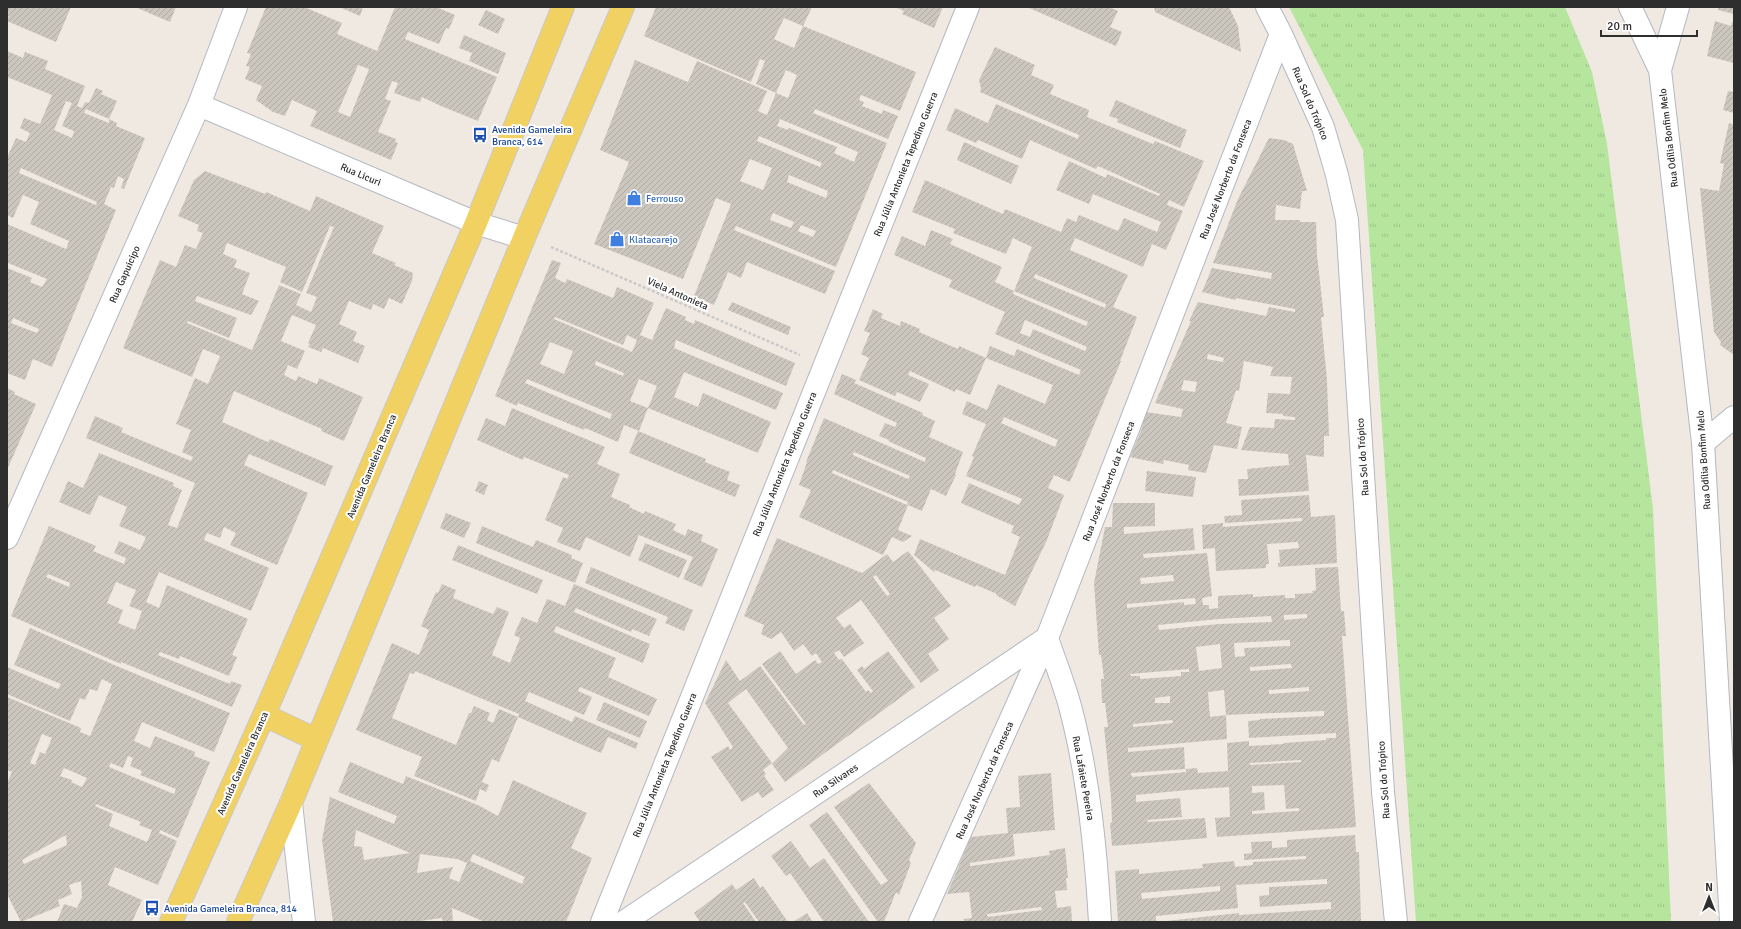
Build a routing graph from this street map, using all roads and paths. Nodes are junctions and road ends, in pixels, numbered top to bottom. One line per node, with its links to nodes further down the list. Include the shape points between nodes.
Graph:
1 (236, 7): 10 (street, Rua Gapuicipo)
2 (563, 7): 11 (main road, Avenida Gameleira Branca)
3 (623, 7): 12 (main road)
4 (968, 7): 13 (street, Rua Júlia Antonieta Tepedino Guerra)
5 (1267, 7): 8 (street, Rua Sol do Trópico)
6 (1630, 7): 9 (street, Rua Odília Bonfim Melo)
7 (1678, 7): 9 (street)
8 (1281, 34): 17 (street, Rua José Norberto da Fonseca); 28 (street, Rua Sol do Trópico, via 1323,127 1347,220 1383,792)
9 (1660, 70): 15 (street, Rua Odília Bonfim Melo)
10 (199, 105): 11 (street, Rua Licuri); 16 (street, Rua Gapuicipo)
11 (476, 223): 12 (street, Rua Licuri); 18 (main road, Avenida Gameleira Branca)
12 (524, 238): 13 (path, Viela Antonieta, via 554,247); 19 (main road)
13 (823, 366): 24 (street, Rua Júlia Antonieta Tepedino Guerra)
14 (1734, 417): 15 (street)
15 (1703, 443): 29 (street, Rua Odília Bonfim Melo)
16 (7, 538)
17 (1047, 638): 25 (street, Rua Silvares); 26 (street, Rua José Norberto da Fonseca); 27 (street, Rua Lafaiete Pereira, via 1071,710 1086,779 1096,858)
18 (264, 715): 19 (main road); 21 (main road, Avenida Gameleira Branca)
19 (317, 740): 20 (main road)
20 (291, 803): 22 (main road); 23 (street)
21 (171, 922)
22 (238, 922)
23 (304, 922)
24 (602, 922)
25 (624, 922)
26 (920, 922)
27 (1100, 922)
28 (1396, 922)
29 (1731, 922)

